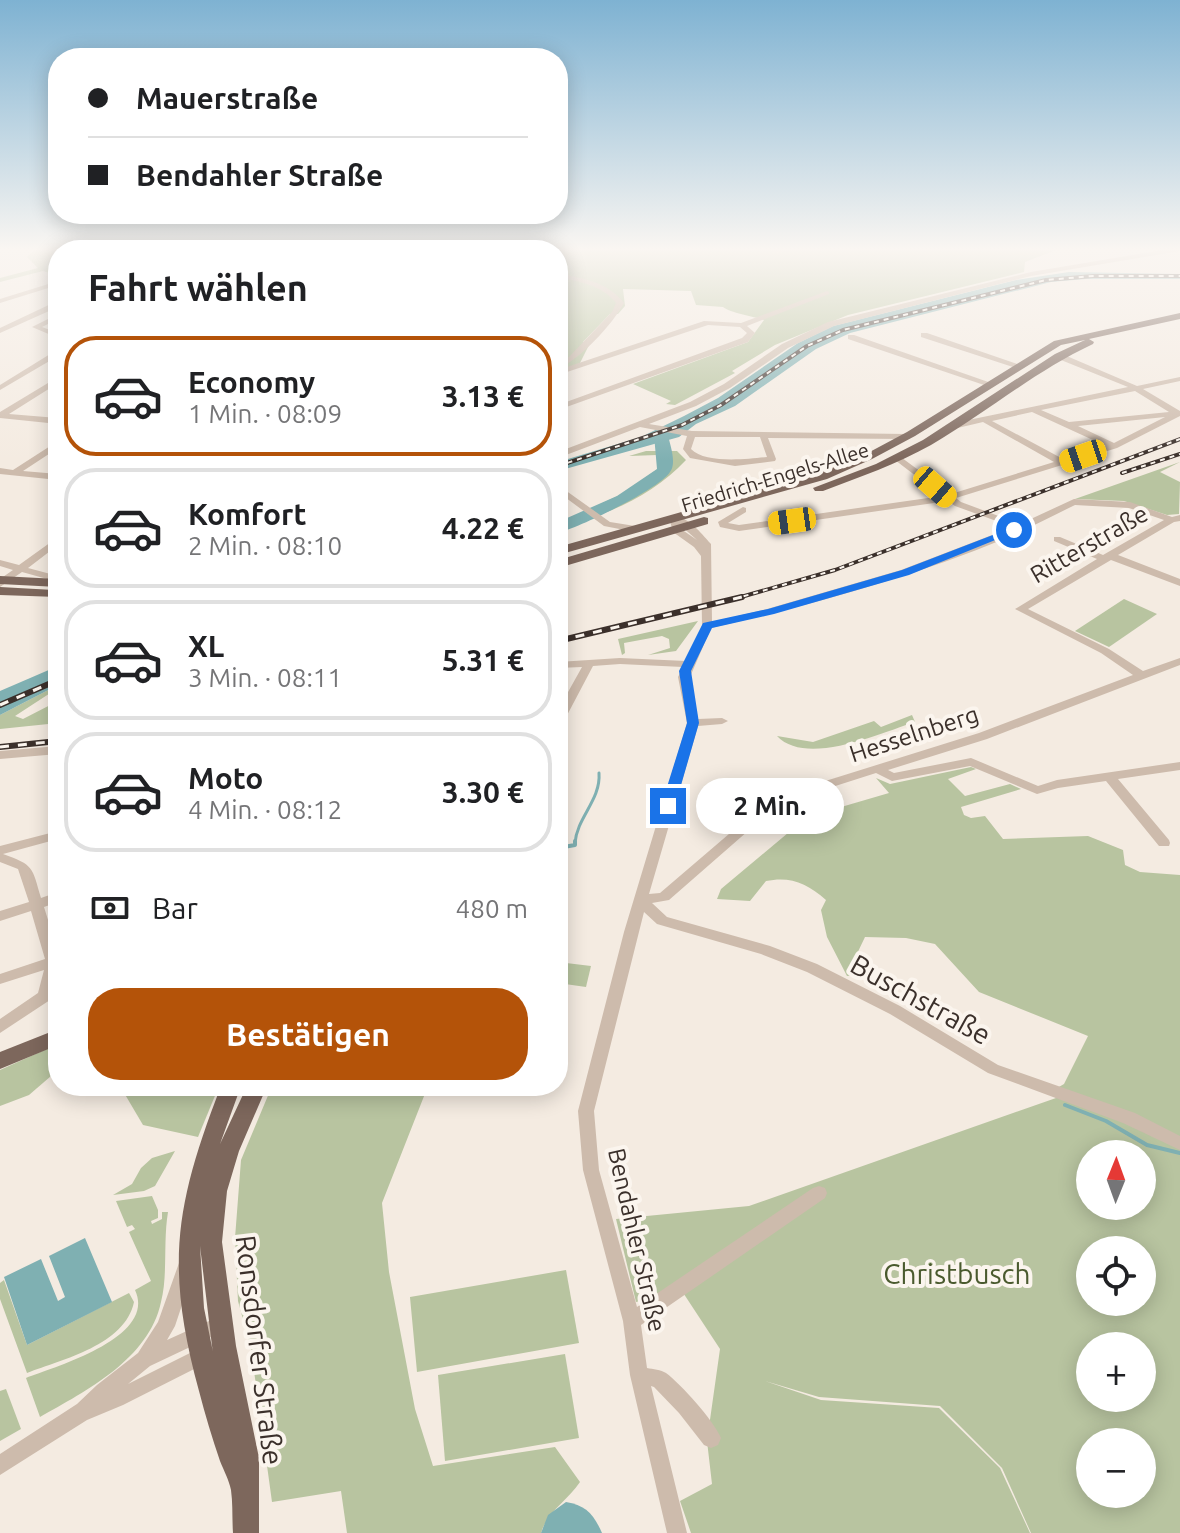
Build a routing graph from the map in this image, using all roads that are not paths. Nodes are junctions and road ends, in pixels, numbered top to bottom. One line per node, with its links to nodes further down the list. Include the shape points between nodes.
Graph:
1 (27, 319): 9 (street)
2 (610, 319): 17 (street)
3 (759, 319): 7 (street)
4 (853, 319): 33 (street, via 785,346 715,392)
5 (1168, 319): 8 (main road, Friedrich-Engels-Allee)
6 (48, 321): 10 (street, via 36,327)
7 (742, 325): 19 (street, via 707,323); 26 (street, via 751,333 745,340)
8 (1116, 330): 13 (main road, Friedrich-Engels-Allee); 14 (main road, Friedrich-Engels-Allee)
9 (0, 331)
10 (48, 332)
11 (924, 335): 18 (street)
12 (851, 337): 21 (street)
13 (1077, 337): 14 (main road); 18 (main road, Friedrich-Engels-Allee)
14 (1090, 342): 15 (main road, Friedrich-Engels-Allee)
15 (1059, 356): 24 (street); 28 (main road, Friedrich-Engels-Allee)
16 (46, 361): 23 (street)
17 (568, 362)
18 (1019, 366): 21 (main road, Friedrich-Engels-Allee)
19 (568, 367)
20 (1180, 379): 24 (street)
21 (990, 384): 25 (main road, Friedrich-Engels-Allee)
22 (48, 387): 30 (street)
23 (0, 388)
24 (1136, 388): 27 (street); 29 (street)
25 (964, 400): 28 (main road); 40 (main road, Friedrich-Engels-Allee)
26 (568, 404)
27 (1034, 410): 32 (street); 34 (street)
28 (969, 413): 32 (street); 35 (main road, Friedrich-Engels-Allee)
29 (1179, 413): 34 (street); 41 (street)
30 (0, 416): 31 (street)
31 (48, 420)
32 (985, 420): 35 (street); 47 (street)
33 (642, 425): 36 (street); 44 (street)
34 (1068, 425): 41 (street)
35 (948, 428): 40 (main road); 46 (main road, Friedrich-Engels-Allee)
36 (689, 434): 37 (street); 37 (street, via 687,449 698,458 730,463 772,459)
37 (763, 435): 38 (street)
38 (845, 435): 39 (street); 40 (street)
39 (860, 435): 40 (street); 42 (street, via 884,440)
40 (909, 435): 42 (main road, Friedrich-Engels-Allee); 46 (main road, via 917,445)
41 (1114, 446): 47 (street)
42 (885, 449): 45 (main road, Friedrich-Engels-Allee)
43 (48, 451): 49 (street)
44 (568, 451)
45 (868, 457): 46 (main road); 53 (main road, Friedrich-Engels-Allee)
46 (898, 458): 52 (street); 53 (main road, Friedrich-Engels-Allee, via 839,482)
47 (1063, 463): 52 (street)
48 (0, 471): 49 (street)
49 (15, 472): 50 (street)
50 (48, 476)
51 (568, 495): 58 (street, via 592,513)
52 (948, 498): 54 (street, via 739,528 723,525); 57 (street)
53 (760, 500): 54 (main road, Friedrich-Engels-Allee); 56 (main road, Friedrich-Engels-Allee)
54 (743, 510): 56 (main road, Friedrich-Engels-Allee)
55 (1176, 519): 57 (street, via 1130,505 1082,501); 62 (street, Ritterstraße)
56 (680, 524): 58 (main road, Friedrich-Engels-Allee); 58 (main road, Friedrich-Engels-Allee); 71 (street, via 707,561)
57 (1020, 527): 71 (street, via 905,572)
58 (606, 537): 61 (main road, Friedrich-Engels-Allee); 63 (main road, Friedrich-Engels-Allee)
59 (1057, 539): 62 (street)
60 (48, 547): 65 (street)
61 (568, 548)
62 (1105, 556): 69 (street); 76 (street, Ritterstraße, via 1020,609 1105,651)
63 (568, 558)
64 (0, 563): 65 (street)
65 (19, 569): 66 (street); 68 (street)
66 (48, 578)
67 (48, 581): 68 (main road)
68 (1, 583): 70 (main road)
69 (1180, 583)
70 (48, 592)
71 (707, 626): 75 (street)
72 (1180, 661): 76 (street, Hesselnberg)
73 (590, 662): 74 (street); 75 (street); 77 (street)
74 (568, 664)
75 (687, 664): 79 (street, Bendahler Straße, via 684,678)
76 (1142, 676): 83 (street, Hesselnberg)
77 (568, 703)
78 (722, 721): 79 (street)
79 (693, 723): 89 (street, Bendahler Straße)
80 (48, 751): 81 (street)
81 (0, 755)
82 (1180, 766): 84 (street)
83 (877, 769): 84 (street, via 892,777 971,762 1037,790); 89 (street, Hesselnberg, via 775,801 664,897)
84 (1110, 777): 86 (street)
85 (48, 838): 87 (street)
86 (1164, 843)
87 (0, 850)
88 (0, 857): 91 (street, via 23,866)
89 (640, 900): 102 (street, Buschstraße, via 662,921 812,968 993,1069 1129,1118); 105 (street, Bendahler Straße, via 586,1111 591,1170)
90 (48, 901): 91 (street)
91 (35, 906): 92 (street); 93 (street)
92 (0, 916)
93 (48, 942)
94 (48, 963): 95 (street)
95 (0, 979)
96 (48, 986): 97 (street, via 45,996)
97 (0, 1027)
98 (48, 1041): 99 (main road)
99 (0, 1061)
100 (227, 1096): 104 (main road, Ronsdorfer Straße, via 199,1176)
101 (253, 1096): 106 (main road, Ronsdorfer Straße, via 216,1191)
102 (1180, 1143)
103 (819, 1193): 105 (street)
104 (186, 1266): 106 (main road, Ronsdorfer Straße); 107 (street, via 166,1326)
105 (632, 1321): 108 (street, Bendahler Straße)
106 (210, 1340): 107 (street); 109 (street, via 109,1403); 112 (main road, Ronsdorfer Straße, via 246,1458)
107 (144, 1360): 109 (street)
108 (639, 1375): 110 (street, via 659,1379); 113 (street, Bendahler Straße)
109 (84, 1411): 111 (street)
110 (711, 1438)
111 (0, 1465)
112 (246, 1533)
113 (677, 1533)

